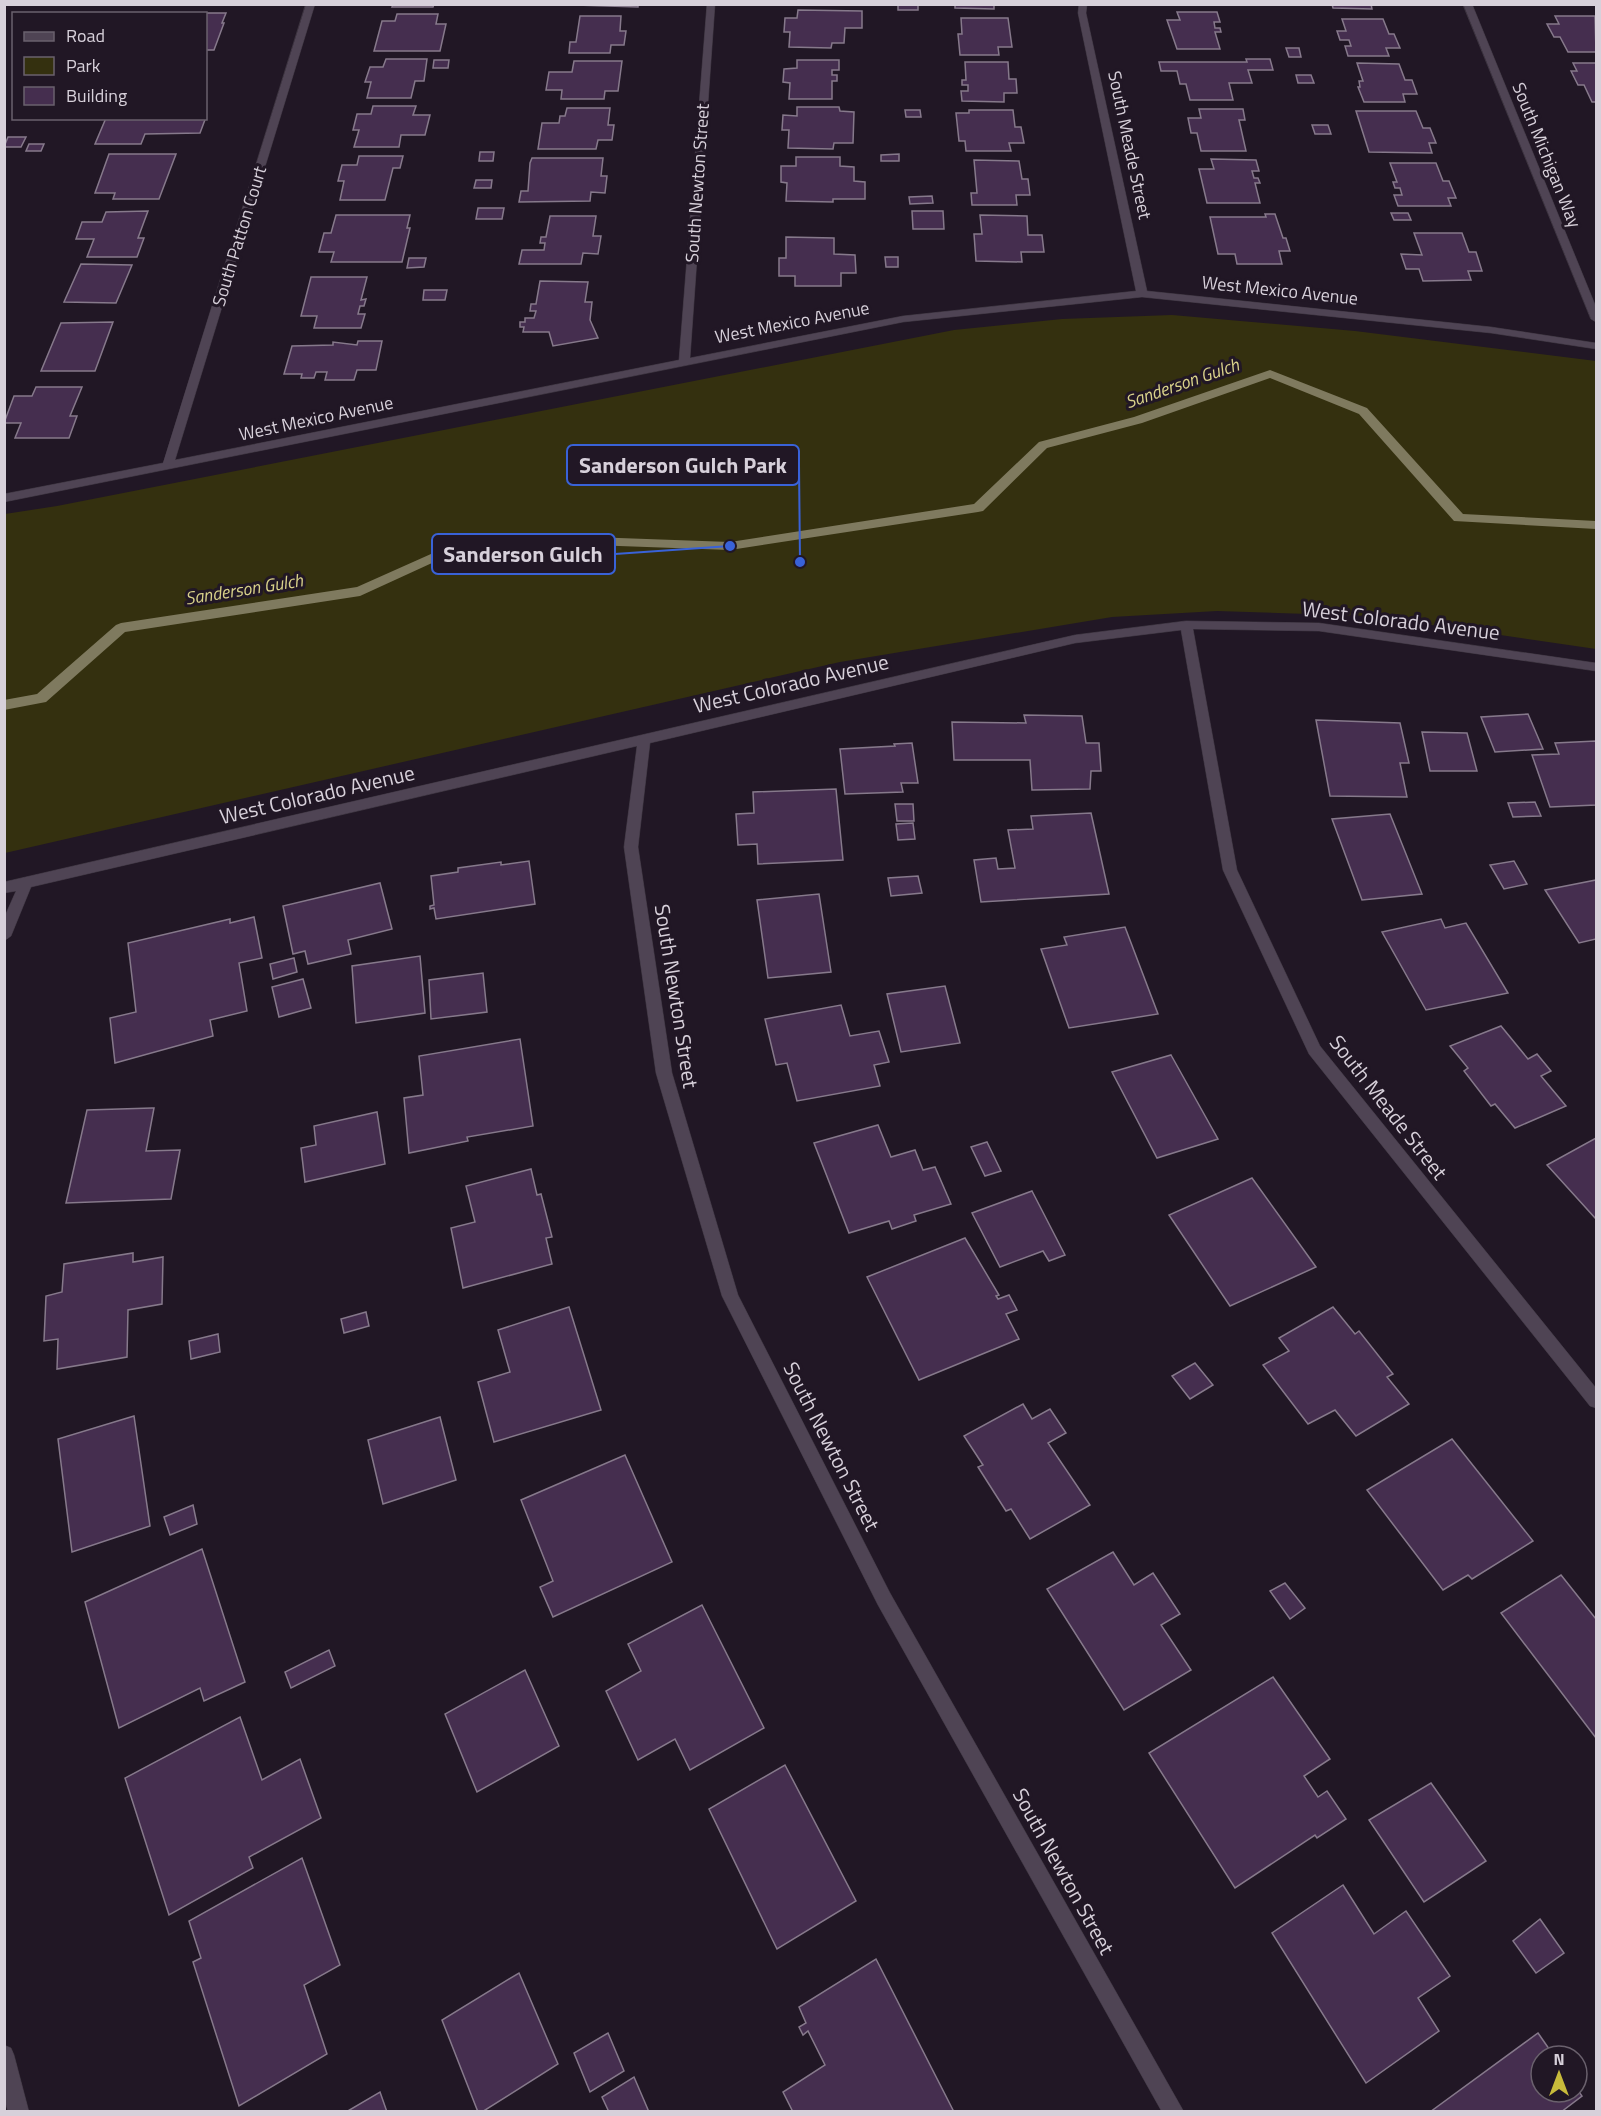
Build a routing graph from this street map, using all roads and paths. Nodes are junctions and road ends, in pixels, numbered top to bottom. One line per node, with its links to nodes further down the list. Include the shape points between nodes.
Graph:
1 (311, 4): 9 (street, South Patton Court)
2 (711, 4): 8 (street, South Newton Street)
3 (1083, 4): 5 (street, South Meade Street)
4 (1467, 4): 6 (street, South Michigan Way)
5 (1142, 294): 7 (street, West Mexico Avenue, via 1491,330); 8 (street, West Mexico Avenue, via 903,319)
6 (1596, 319)
7 (1596, 346)
8 (684, 361): 9 (street, West Mexico Avenue)
9 (167, 467): 10 (street, West Mexico Avenue)
10 (4, 498)
11 (1186, 625): 12 (street, West Colorado Avenue, via 1319,627); 13 (street, West Colorado Avenue, via 1075,639); 17 (street, South Meade Street, via 1230,870 1314,1050)
12 (1596, 667)
13 (644, 739): 14 (street, West Colorado Avenue); 20 (street, South Newton Street, via 631,846 663,1073 730,1296 884,1599)
14 (26, 883): 15 (street, West Colorado Avenue); 16 (street)
15 (4, 888)
16 (4, 936)
17 (1596, 1400)
18 (4, 2055): 19 (street)
19 (19, 2112)
20 (1174, 2112)

